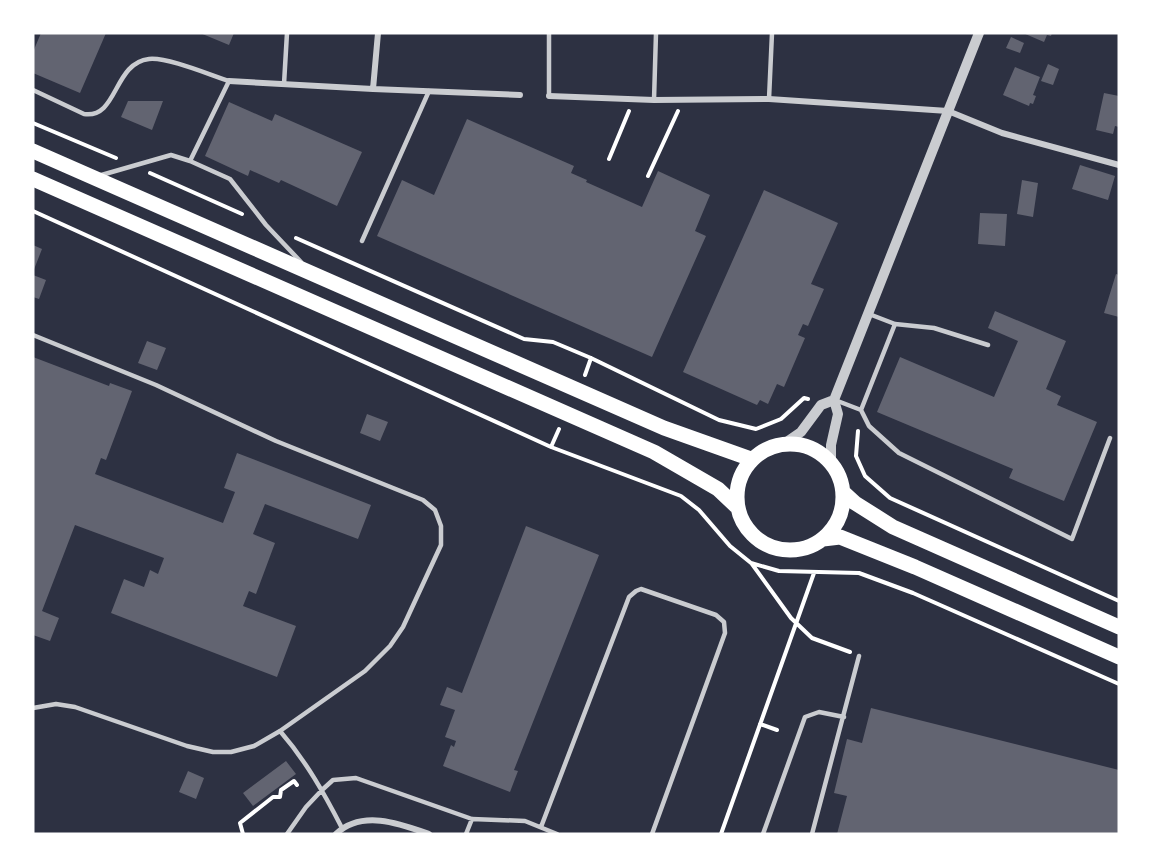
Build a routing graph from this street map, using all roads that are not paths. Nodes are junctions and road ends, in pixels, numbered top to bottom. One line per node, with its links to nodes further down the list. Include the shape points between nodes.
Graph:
1 (286, 33): 8 (lane)
2 (378, 33): 9 (street)
3 (549, 33): 13 (lane)
4 (656, 33): 15 (lane)
5 (772, 33): 14 (lane)
6 (979, 33): 16 (street)
7 (229, 81): 8 (street); 10 (lane, via 174,63 143,60 123,75 106,107 92,116); 18 (lane)
8 (284, 84): 9 (street)
9 (373, 89): 11 (street)
10 (33, 90)
11 (429, 91): 12 (street); 22 (lane)
12 (520, 95)
13 (549, 96): 15 (street)
14 (769, 99): 15 (street); 16 (street)
15 (654, 100)
16 (948, 111): 19 (street, via 1002,133); 24 (street)
17 (33, 151): 20 (main road)
18 (190, 161): 20 (lane, via 171,155); 23 (lane, via 230,179)
19 (1119, 165)
20 (94, 177): 23 (main road)
21 (33, 180): 35 (main road, via 654,452 718,489)
22 (362, 242)
23 (311, 273): 32 (main road, via 664,428)
24 (869, 314): 25 (lane); 28 (street)
25 (895, 324): 27 (lane, via 934,328); 29 (lane)
26 (33, 335): 42 (lane, via 423,500 435,510 441,526 441,545 403,627 390,646 365,671)
27 (988, 345)
28 (834, 400): 29 (lane); 31 (street, via 821,405 801,432); 33 (street, via 838,414)
29 (861, 410): 30 (lane, via 869,426 899,453 1072,539)
30 (1110, 438)
31 (785, 443): 32 (main road, via 767,448); 33 (main road, via 810,447)
32 (751, 459): 35 (main road, via 739,479)
33 (831, 463): 34 (main road)
34 (843, 492): 36 (main road, via 836,524); 37 (main road, via 892,527)
35 (736, 506): 36 (main road, via 744,525 760,542 780,550 804,549)
36 (823, 538): 39 (main road, via 840,537 915,567)
37 (1119, 627)
38 (859, 656): 41 (lane)
39 (1119, 657)
40 (33, 708): 42 (lane, via 56,704 75,707 213,752 254,746)
41 (844, 717): 53 (lane, via 819,711 804,717); 54 (lane)
42 (280, 731): 43 (lane)
43 (322, 790): 44 (lane, via 333,780 356,777); 46 (lane); 47 (lane)
44 (472, 819): 45 (lane, via 525,820); 50 (lane)
45 (541, 827): 51 (lane); 52 (lane, via 629,597 641,589 716,615 723,622 725,633)
46 (342, 828): 48 (street); 49 (street, via 376,820 396,822)
47 (287, 834)
48 (336, 834)
49 (429, 834)
50 (466, 834)
51 (557, 834)
52 (652, 834)
53 (763, 834)
54 (813, 834)

